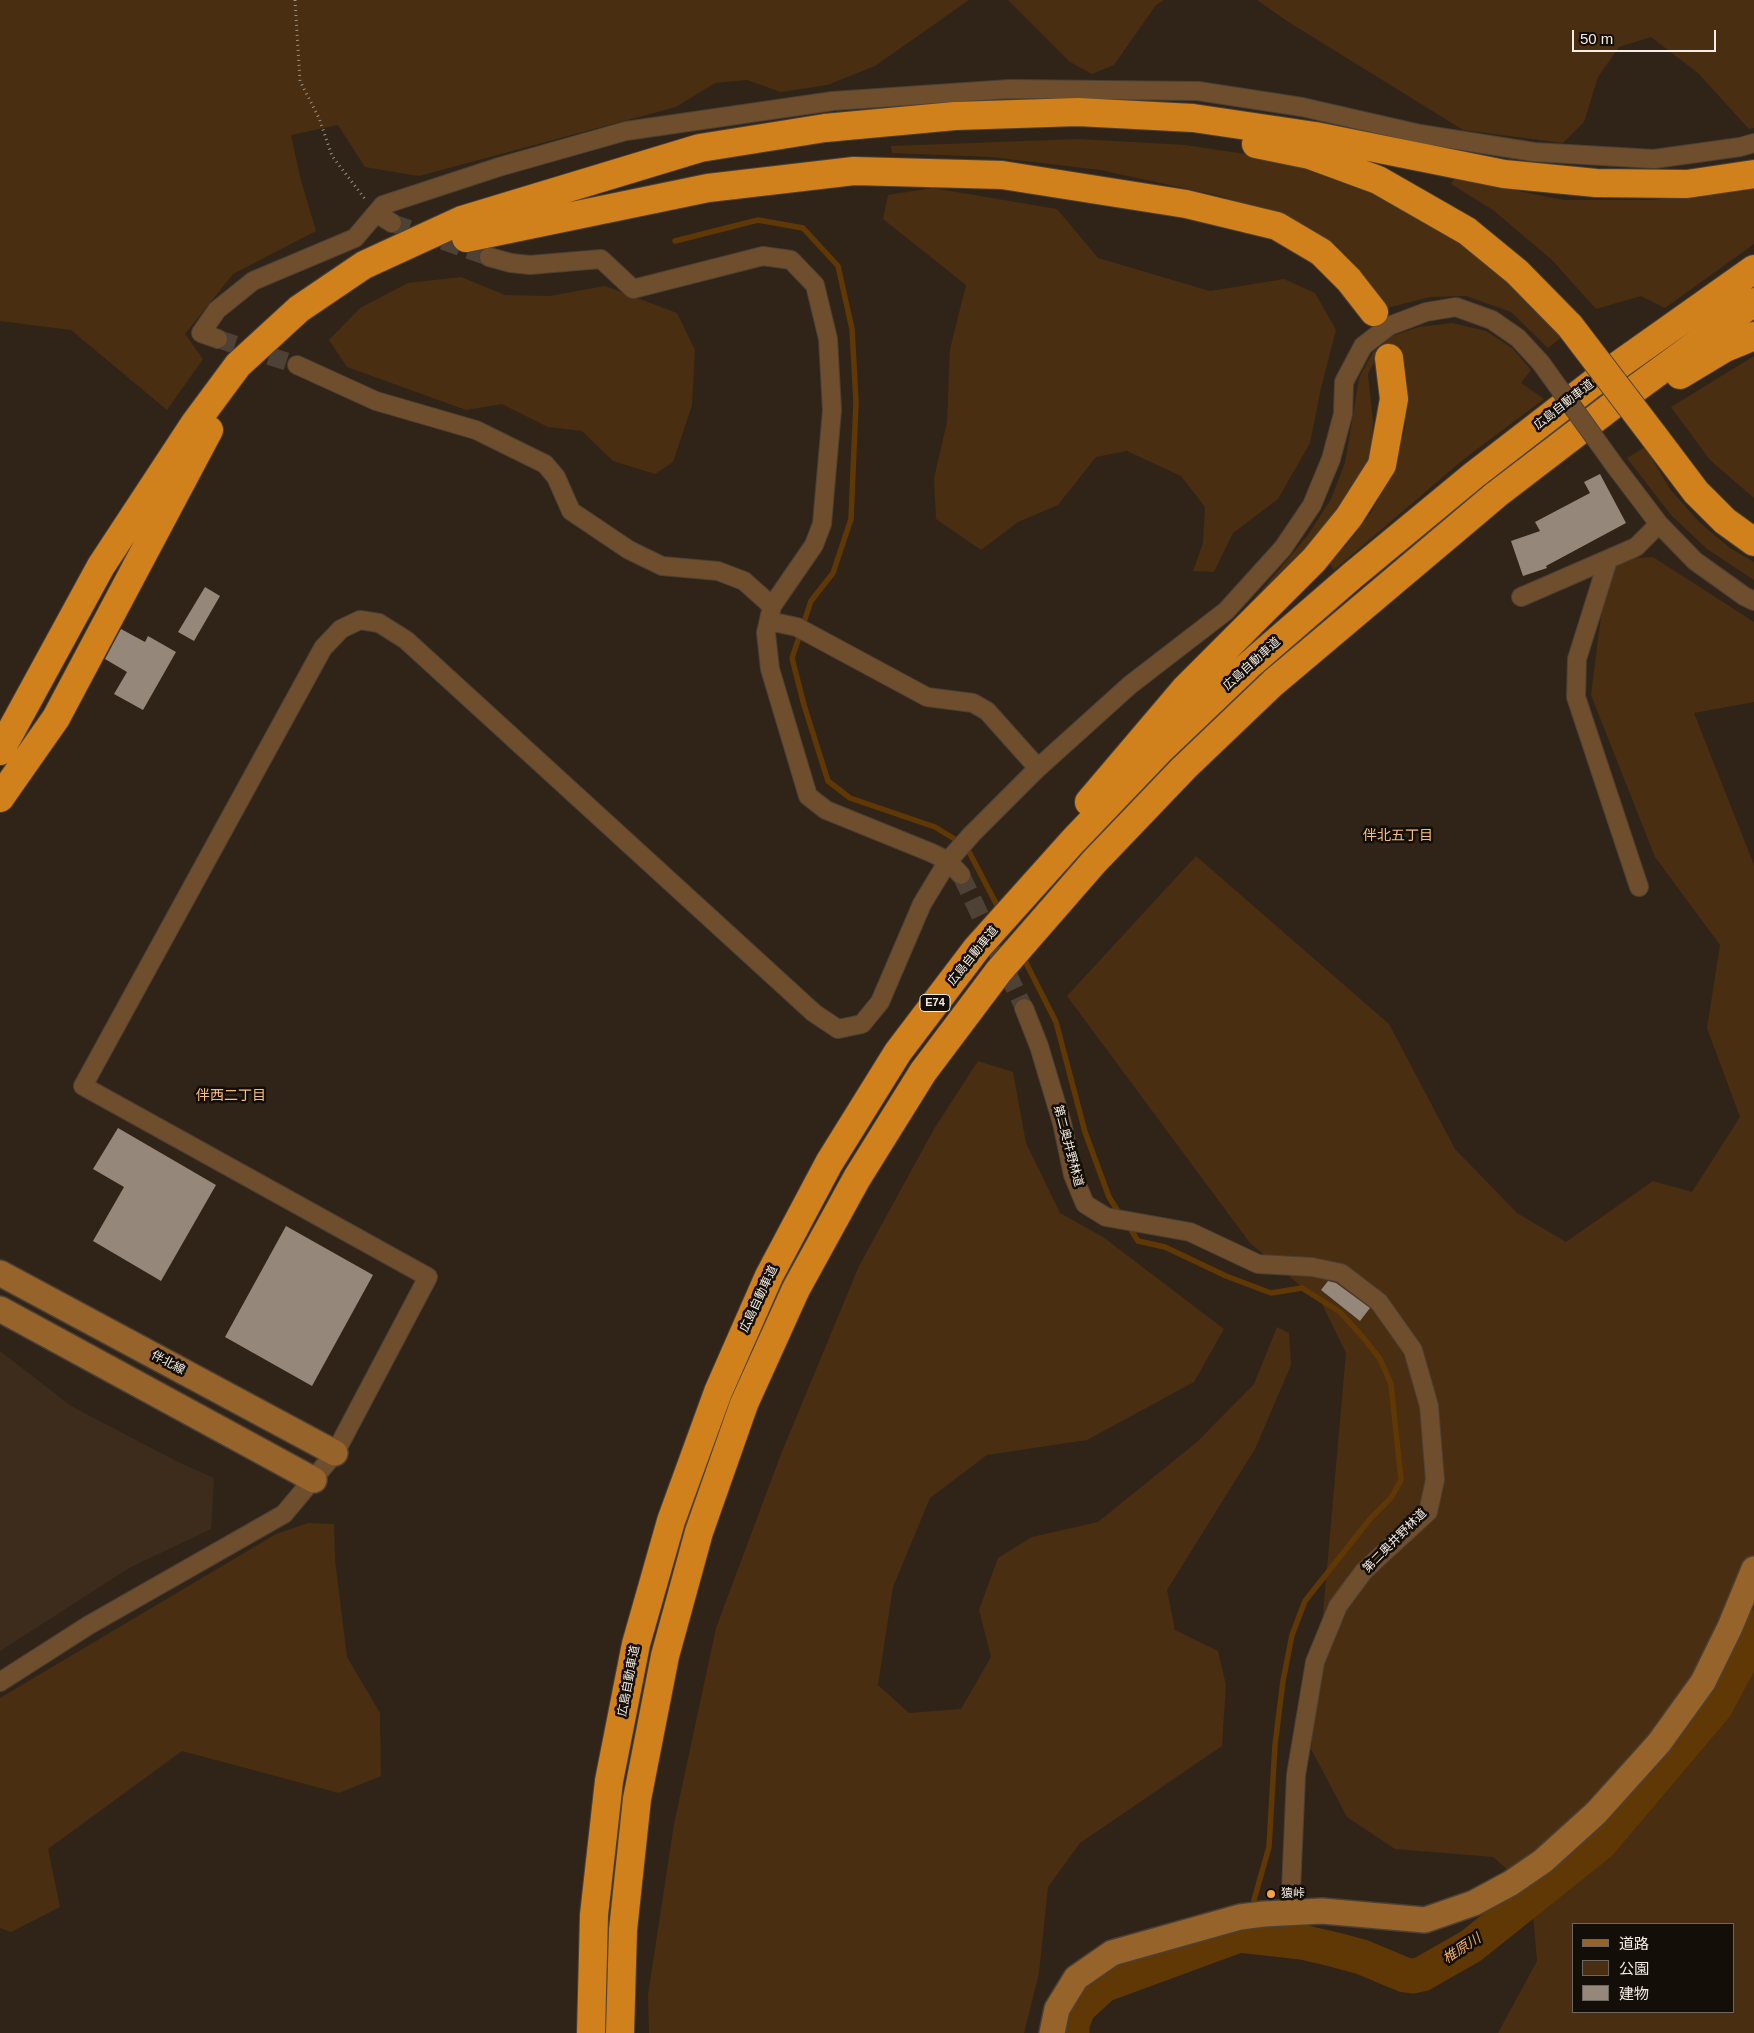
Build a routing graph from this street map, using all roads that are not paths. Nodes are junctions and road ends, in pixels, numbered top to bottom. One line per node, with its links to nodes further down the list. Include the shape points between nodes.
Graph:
1 (1315, 136): 3 (highway, via 1504,174 1596,183 1687,184); 11 (highway, via 1375,160 1428,188 1488,227 1530,261); 25 (highway, via 1193,118 1078,112 955,116 825,128 700,148 462,220 364,265 299,309 233,372 195,423 101,566)
2 (1754, 143): 4 (street, via 1654,159 1534,152 1420,134 1302,107 1198,91 1010,89 833,101 626,131 383,204)
3 (1754, 174)
4 (376, 213): 5 (street); 13 (street, via 355,238 253,281 217,310 201,333)
5 (392, 223)
6 (466, 238): 10 (highway, via 708,188 854,171 1002,175 1186,204 1277,226 1321,252); 11 (highway, via 705,165 827,145 952,131 1102,128 1240,141 1310,155 1378,180 1467,231); 27 (highway, via 372,280 306,324 248,376 210,428 56,718)
7 (489, 257): 24 (street, via 530,265 601,259 633,290 763,256 791,260 815,285 828,339 832,410 822,524 814,545)
8 (1754, 269): 31 (highway, 広島自動車道 / E74, via 1593,383 1474,475 1248,666 1161,749)
9 (1754, 302): 17 (highway, E74)
10 (1374, 312)
11 (1577, 321): 16 (highway, bridge)
12 (1754, 336): 17 (highway, via 1725,348 1662,386)
13 (218, 339)
14 (1389, 358): 31 (highway, via 1394,399 1382,466 1349,517 1314,560 1185,689 1120,763)
15 (297, 365): 24 (street, via 376,402 476,430 545,464 556,477 571,511 629,550 662,566 718,570 744,581)
16 (1660, 430): 18 (highway); 20 (highway, via 1696,492 1725,521)
17 (1498, 494): 41 (highway, E74, via 1273,683 1184,768 1094,862 999,971 922,1072 857,1178 792,1298 744,1404 698,1532 665,1656 637,1799 623,1930)
18 (1754, 520)
19 (1659, 524): 21 (street, via 1636,547); 23 (street, via 1695,561); 26 (street, bridge, via 1541,363 1518,338 1492,320 1456,307 1426,312 1389,326 1363,346 1344,382 1343,414 1331,459 1312,505 1283,548 1226,611 1130,685)
20 (1754, 542)
21 (1608, 560): 22 (street); 30 (street, via 1577,659 1576,697)
22 (1521, 597)
23 (1754, 601)
24 (770, 614): 26 (street, via 927,697 973,703 987,710); 28 (street, via 766,633 770,668 808,796 826,810)
25 (0, 751)
26 (1038, 768): 28 (street)
27 (0, 798)
28 (948, 861): 29 (street); 35 (street, via 922,904 880,1002 862,1024 838,1029 814,1013 406,640 380,623 360,620 340,629 323,648 83,1086 428,1277)
29 (961, 875)
30 (1639, 887)
31 (977, 948): 40 (highway, 広島自動車道 / E74, via 898,1052 829,1163 769,1276 718,1392 671,1520 636,1644 609,1781 594,1915)
32 (1024, 1008): 39 (street, 第二奥井野林道, via 1040,1046 1074,1175 1085,1204 1106,1217 1190,1232 1258,1264 1312,1267 1341,1273 1379,1302 1413,1350 1429,1406 1435,1480 1428,1512 1364,1571 1338,1606 1315,1662 1296,1775)
33 (0, 1273): 35 (street, 伴北線)
34 (0, 1310): 36 (street)
35 (335, 1453): 36 (street)
36 (314, 1480): 38 (street, via 284,1514 89,1625)
37 (1754, 1569): 39 (street, via 1703,1682 1659,1743 1596,1813 1542,1861 1474,1903 1426,1920 1322,1911)
38 (0, 1682)
39 (1290, 1913): 42 (street, via 1254,1915 1112,1953 1076,1978 1057,2009)
40 (591, 2033)
41 (620, 2033)
42 (1052, 2033)

